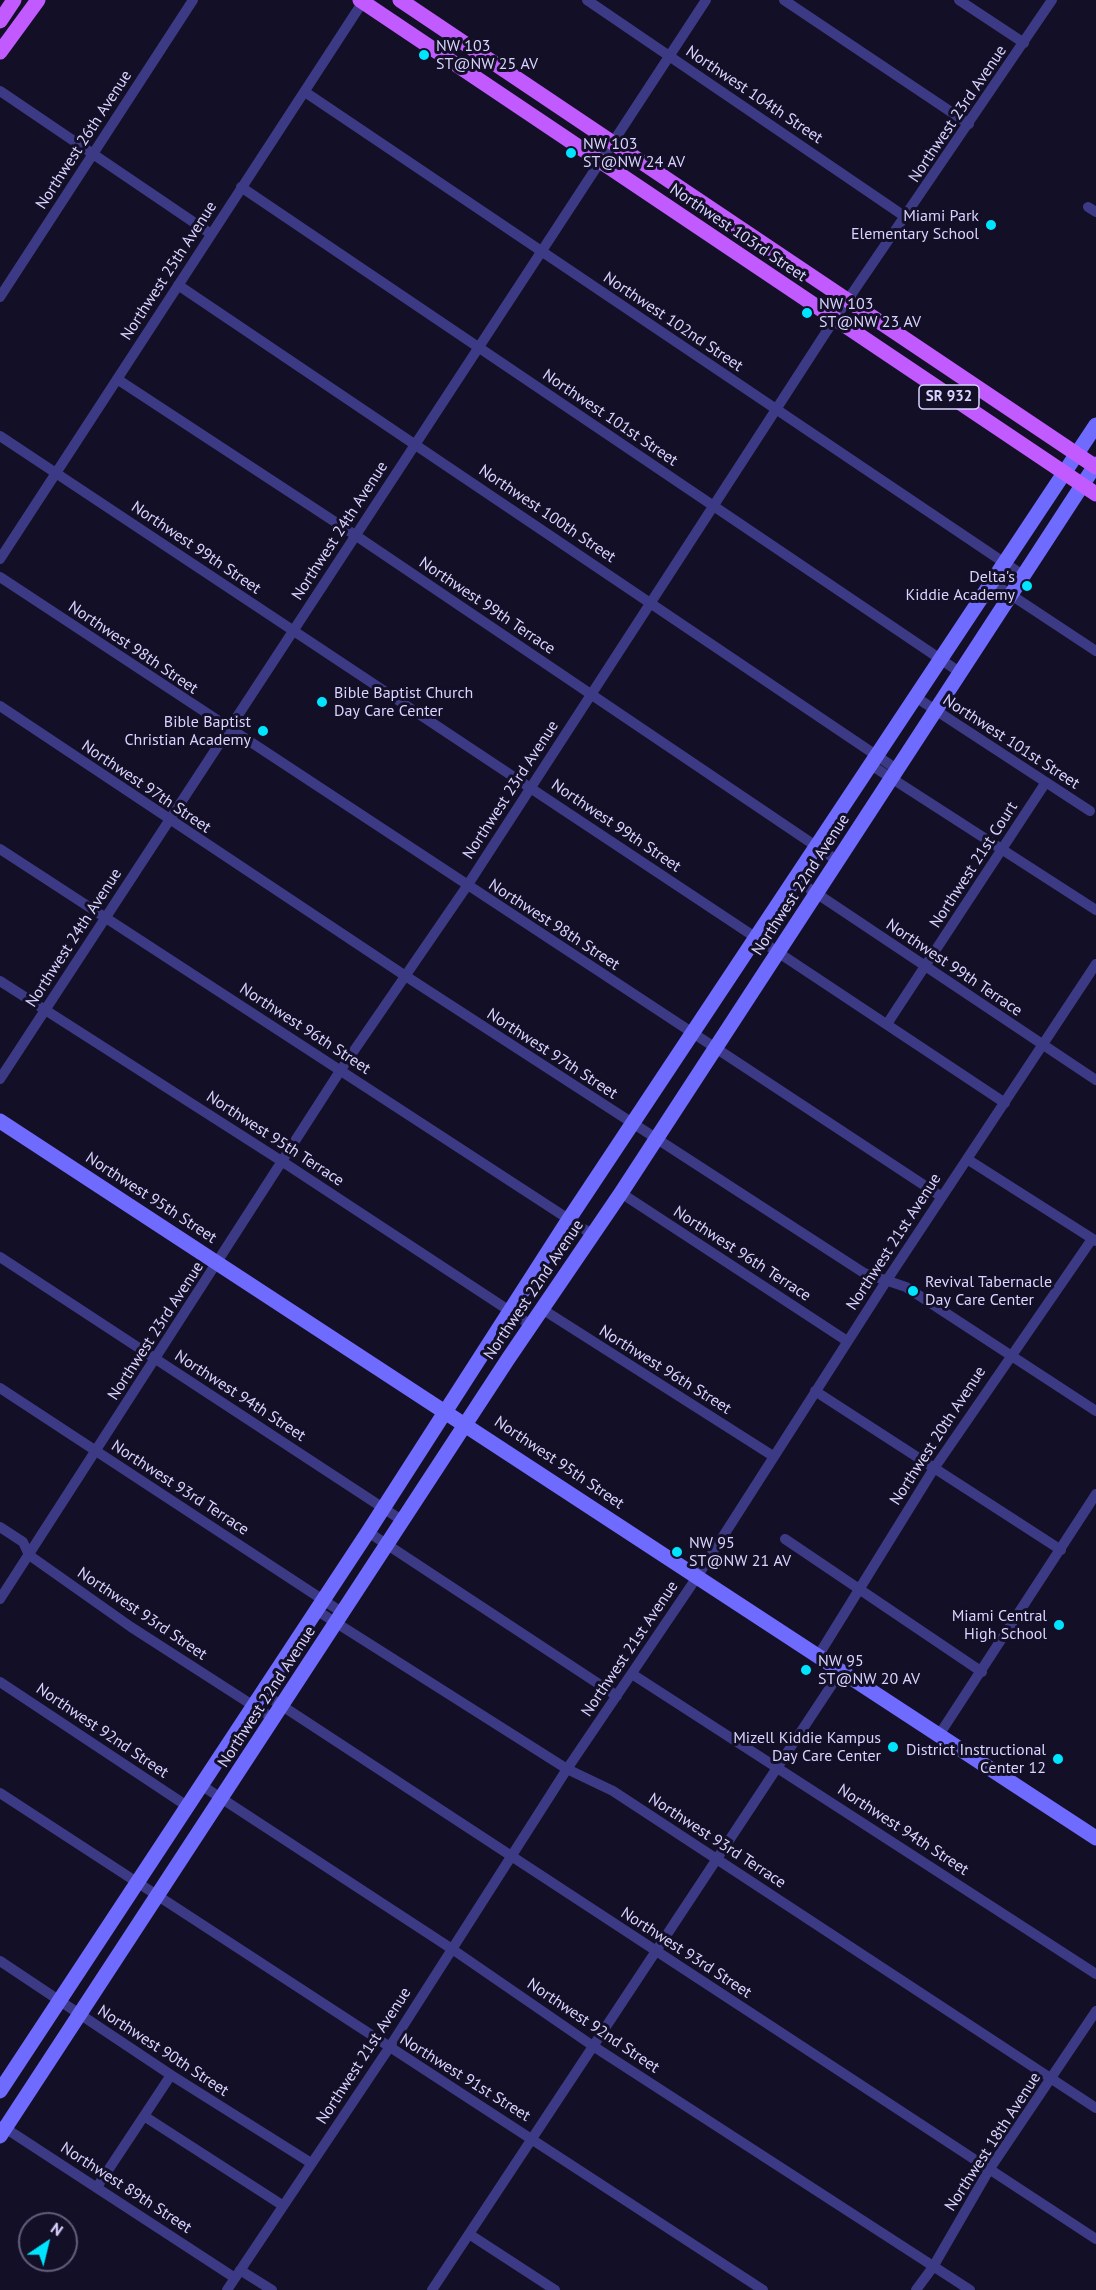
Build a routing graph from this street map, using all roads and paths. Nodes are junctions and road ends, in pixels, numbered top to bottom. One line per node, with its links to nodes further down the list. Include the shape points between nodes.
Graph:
1 (14, 0): 11 (main road)
2 (38, 0): 13 (main road)
3 (194, 0): 19 (street, Northwest 26th Avenue)
4 (400, 0): 18 (main road, Northwest 103rd Street / SR 932)
5 (587, 0): 14 (street, Northwest 104th Street)
6 (706, 0): 14 (street, Northwest 24th Avenue)
7 (784, 0): 17 (street)
8 (959, 0): 12 (street)
9 (1052, 0): 12 (street, Northwest 23rd Avenue)
10 (362, 1): 16 (street, Northwest 25th Avenue); 20 (main road, Northwest 103rd Street / SR 932)
11 (1, 18)
12 (1024, 43): 17 (street, Northwest 23rd Avenue)
13 (0, 52)
14 (670, 56): 18 (street, Northwest 24th Avenue); 22 (street, Northwest 104th Street)
15 (0, 91): 19 (street)
16 (305, 92): 21 (street, Northwest 25th Avenue); 24 (street, Northwest 102nd Street)
17 (969, 124): 22 (street, Northwest 23rd Avenue)
18 (612, 144): 20 (street, Northwest 24th Avenue); 27 (main road, Northwest 103rd Street / SR 932)
19 (93, 153): 23 (street); 26 (street, Northwest 26th Avenue)
20 (600, 161): 24 (street, Northwest 24th Avenue); 28 (main road, Northwest 103rd Street / SR 932)
21 (241, 187): 23 (street, Northwest 25th Avenue); 29 (street, Northwest 101st Street)
22 (904, 216): 27 (street, Northwest 23rd Avenue)
23 (211, 234): 25 (street, Northwest 25th Avenue)
24 (542, 252): 29 (street, Northwest 24th Avenue); 31 (street, Northwest 102nd Street)
25 (178, 285): 30 (street, Northwest 25th Avenue); 34 (street, Northwest 100th Street)
26 (0, 297)
27 (847, 301): 28 (street, Northwest 23rd Avenue); 35 (main road, Northwest 103rd Street / SR 932)
28 (834, 320): 31 (street, Northwest 23rd Avenue); 38 (main road, Northwest 103rd Street / SR 932)
29 (478, 348): 34 (street, Northwest 24th Avenue); 41 (street, Northwest 101st Street)
30 (117, 379): 37 (street, Northwest 25th Avenue); 42 (street, Northwest 99th Terrace)
31 (778, 410): 41 (street, Northwest 23rd Avenue); 44 (street, Northwest 102nd Street)
32 (1096, 425): 35 (main road, Northwest 22nd Avenue)
33 (0, 436): 37 (street, Northwest 99th Street)
34 (415, 444): 42 (street, Northwest 24th Avenue); 49 (street, Northwest 100th Street)
35 (1076, 454): 36 (main road, Northwest 103rd Street / SR 932); 38 (main road, Northwest 22nd Avenue)
36 (1096, 466): 39 (main road, Northwest 22nd Avenue)
37 (56, 473): 43 (street, Northwest 25th Avenue); 50 (street, Northwest 99th Street)
38 (1064, 473): 39 (main road, Northwest 103rd Street / SR 932); 44 (main road, Northwest 22nd Avenue)
39 (1082, 485): 40 (main road, Northwest 103rd Street / SR 932); 45 (main road, Northwest 22nd Avenue)
40 (1096, 494)
41 (716, 507): 49 (street, Northwest 23rd Avenue); 52 (street, Northwest 101st Street)
42 (355, 535): 50 (street, Northwest 24th Avenue); 54 (street, Northwest 99th Terrace)
43 (0, 559)
44 (1006, 564): 45 (street, Northwest 102nd Street); 47 (main road, Northwest 22nd Avenue)
45 (1024, 576): 48 (main road, Northwest 22nd Avenue)
46 (0, 577): 58 (street, Northwest 98th Street)
47 (993, 583): 48 (street); 52 (main road, Northwest 22nd Avenue)
48 (1012, 596): 51 (street); 53 (main road, Northwest 22nd Avenue)
49 (651, 603): 54 (street, Northwest 23rd Avenue); 59 (street, Northwest 100th Street)
50 (292, 630): 58 (street, Northwest 24th Avenue); 62 (street, Northwest 99th Street)
51 (1096, 651)
52 (941, 660): 53 (street, Northwest 101st Street); 55 (main road, Northwest 22nd Avenue)
53 (961, 673): 57 (main road, Northwest 22nd Avenue)
54 (591, 694): 62 (street, Northwest 23rd Avenue); 65 (street, Northwest 99th Terrace)
55 (917, 698): 57 (street, Northwest 101st Street); 59 (main road, Northwest 22nd Avenue)
56 (0, 706): 64 (street, Northwest 97th Street)
57 (936, 710): 60 (main road, Northwest 22nd Avenue); 61 (street, Northwest 101st Street)
58 (228, 729): 64 (street, Northwest 24th Avenue); 70 (street, Northwest 98th Street)
59 (875, 760): 60 (street, Northwest 100th Street); 65 (main road, Northwest 22nd Avenue)
60 (895, 774): 67 (street, Northwest 100th Street); 68 (main road, Northwest 22nd Avenue)
61 (1046, 782): 63 (street, Northwest 101st Street); 67 (street, Northwest 21st Court)
62 (529, 787): 70 (street, Northwest 23rd Avenue); 74 (street, Northwest 99th Street)
63 (1089, 811)
64 (168, 820): 73 (street, Northwest 24th Avenue); 78 (street, Northwest 97th Street)
65 (816, 846): 68 (street, Northwest 99th Terrace); 69 (main road, Northwest 22nd Avenue)
66 (0, 849): 73 (street, Northwest 96th Street)
67 (1002, 849): 72 (street, Northwest 100th Street); 77 (street, Northwest 21st Court)
68 (838, 861): 71 (main road, Northwest 22nd Avenue)
69 (795, 879): 71 (street, Northwest 99th Terrace); 74 (main road, Northwest 22nd Avenue)
70 (467, 886): 78 (street, Northwest 23rd Avenue); 82 (street, Northwest 98th Street)
71 (817, 894): 75 (main road, Northwest 22nd Avenue); 77 (street, Northwest 99th Terrace)
72 (1096, 910)
73 (106, 916): 80 (street, Northwest 24th Avenue); 85 (street, Northwest 96th Street)
74 (756, 938): 75 (street, Northwest 99th Street); 82 (main road, Northwest 22nd Avenue)
75 (778, 952): 81 (street, Northwest 99th Street); 84 (main road, Northwest 22nd Avenue)
76 (1096, 964): 83 (street, Northwest 21st Avenue)
77 (924, 967): 81 (street, Northwest 21st Court); 83 (street, Northwest 99th Terrace)
78 (404, 975): 85 (street, Northwest 23rd Avenue); 90 (street, Northwest 97th Street)
79 (0, 981): 80 (street, Northwest 95th Terrace)
80 (45, 1011): 86 (street, Northwest 24th Avenue); 93 (street, Northwest 95th Terrace)
81 (887, 1024): 88 (street, Northwest 99th Street)
82 (693, 1033): 84 (street, Northwest 98th Street); 90 (main road, Northwest 22nd Avenue)
83 (1043, 1045): 87 (street, Northwest 99th Terrace); 88 (street, Northwest 21st Avenue)
84 (716, 1048): 91 (main road, Northwest 22nd Avenue); 95 (street, Northwest 98th Street)
85 (340, 1071): 93 (street, Northwest 23rd Avenue); 96 (street, Northwest 96th Street)
86 (0, 1079)
87 (1096, 1080)
88 (1005, 1103): 92 (street, Northwest 21st Avenue)
89 (0, 1121): 100 (main road, Northwest 95th Street)
90 (634, 1125): 91 (street, Northwest 97th Street); 96 (main road, Northwest 22nd Avenue)
91 (656, 1139): 94 (main road, Northwest 22nd Avenue); 101 (street, Northwest 97th Street, via 864,1273)
92 (967, 1159): 95 (street, Northwest 21st Avenue); 98 (street)
93 (283, 1162): 100 (street, Northwest 23rd Avenue); 103 (street, Northwest 95th Terrace)
94 (621, 1193): 97 (main road, Northwest 22nd Avenue); 105 (street, Northwest 96th Terrace)
95 (942, 1197): 101 (street, Northwest 21st Avenue)
96 (570, 1219): 97 (street, Northwest 96th Street); 103 (main road, Northwest 22nd Avenue)
97 (593, 1235): 102 (main road, Northwest 22nd Avenue)
98 (1094, 1240): 106 (street, Northwest 20th Avenue)
99 (0, 1257): 107 (street, Northwest 94th Street)
100 (218, 1264): 107 (street, Northwest 23rd Avenue); 110 (main road, Northwest 95th Street)
101 (886, 1280): 105 (street, Northwest 21st Avenue); 106 (street, Northwest 97th Street, via 906,1287)
102 (542, 1309): 104 (main road, Northwest 22nd Avenue); 114 (street, Northwest 96th Street)
103 (509, 1312): 104 (street, Northwest 95th Terrace); 110 (main road, Northwest 22nd Avenue)
104 (531, 1325): 112 (main road, Northwest 22nd Avenue)
105 (847, 1341): 109 (street, Northwest 21st Avenue)
106 (1009, 1356): 111 (street, Northwest 97th Street); 115 (street, Northwest 20th Avenue)
107 (156, 1358): 113 (street, Northwest 23rd Avenue); 117 (street, Northwest 94th Street)
108 (0, 1388): 113 (street, Northwest 93rd Terrace)
109 (815, 1391): 114 (street, Northwest 21st Avenue); 115 (street)
110 (446, 1410): 112 (main road, Northwest 95th Street); 117 (main road, Northwest 22nd Avenue)
111 (1096, 1411)
112 (467, 1424): 118 (main road, Northwest 22nd Avenue); 125 (main road, Northwest 95th Street)
113 (96, 1450): 124 (street, Northwest 23rd Avenue); 128 (street, Northwest 93rd Terrace)
114 (772, 1456): 125 (street, Northwest 21st Avenue)
115 (933, 1470): 123 (street); 126 (street, Northwest 20th Avenue)
116 (1096, 1494): 123 (street)
117 (384, 1508): 118 (street, Northwest 94th Street); 120 (main road, Northwest 22nd Avenue)
118 (404, 1521): 122 (main road, Northwest 22nd Avenue)
119 (0, 1527): 124 (street, Northwest 93rd Street, via 23,1542)
120 (368, 1532): 122 (street); 128 (main road, Northwest 22nd Avenue)
121 (785, 1539): 126 (street)
122 (388, 1545): 129 (main road, Northwest 22nd Avenue); 135 (street)
123 (1061, 1550): 132 (street)
124 (29, 1556): 127 (street, Northwest 23rd Avenue); 136 (street, Northwest 93rd Street)
125 (697, 1577): 130 (main road, Northwest 95th Street); 133 (street, Northwest 21st Avenue)
126 (859, 1590): 130 (street, Northwest 20th Avenue); 132 (street)
127 (0, 1599)
128 (320, 1605): 129 (street, Northwest 93rd Terrace); 136 (main road, Northwest 22nd Avenue)
129 (340, 1618): 137 (main road, Northwest 22nd Avenue); 140 (street, Northwest 93rd Terrace)
130 (818, 1656): 131 (main road, Northwest 95th Street)
131 (841, 1671): 138 (main road, Northwest 95th Street); 139 (street)
132 (982, 1672): 138 (street)
133 (632, 1674): 135 (street, Northwest 21st Avenue); 139 (street, Northwest 94th Street)
134 (0, 1682): 144 (street, Northwest 92nd Street)
135 (617, 1696): 140 (street, Northwest 21st Avenue)
136 (256, 1699): 137 (street, Northwest 93rd Street); 141 (main road, Northwest 22nd Avenue)
137 (278, 1713): 143 (main road, Northwest 22nd Avenue); 146 (street, Northwest 93rd Street)
138 (939, 1735): 145 (main road, Northwest 95th Street)
139 (778, 1767): 147 (street); 153 (street, Northwest 94th Street)
140 (567, 1769): 146 (street, Northwest 21st Avenue); 147 (street, Northwest 93rd Terrace, via 613,1791)
141 (201, 1785): 143 (street, Northwest 92nd Street); 144 (main road, Northwest 22nd Avenue)
142 (0, 1793): 148 (street, Northwest 91st Street)
143 (222, 1798): 149 (main road, Northwest 22nd Avenue); 150 (street, Northwest 92nd Street)
144 (187, 1806): 148 (main road, Northwest 22nd Avenue)
145 (1096, 1838)
146 (511, 1856): 150 (street, Northwest 21st Avenue); 151 (street, Northwest 93rd Street)
147 (717, 1859): 151 (street); 160 (street, Northwest 93rd Terrace)
148 (136, 1882): 149 (street, Northwest 91st Street); 154 (main road, Northwest 22nd Avenue)
149 (158, 1896): 156 (main road, Northwest 22nd Avenue); 158 (street, Northwest 91st Street)
150 (452, 1949): 157 (street, Northwest 92nd Street); 158 (street, Northwest 21st Avenue)
151 (656, 1951): 157 (street); 167 (street, Northwest 93rd Street)
152 (0, 1961): 154 (street, Northwest 90th Street)
153 (1096, 1974)
154 (59, 2000): 156 (street, Northwest 90th Street); 161 (main road, Northwest 22nd Avenue)
155 (1096, 2012): 160 (street, Northwest 18th Avenue)
156 (81, 2014): 159 (street, Northwest 90th Street); 164 (main road, Northwest 22nd Avenue)
157 (593, 2046): 165 (street); 172 (street, Northwest 92nd Street)
158 (389, 2048): 165 (street, Northwest 91st Street); 166 (street, Northwest 21st Avenue)
159 (171, 2075): 163 (street); 166 (street, Northwest 90th Street)
160 (1051, 2079): 162 (street, Northwest 93rd Terrace); 167 (street, Northwest 18th Avenue)
161 (0, 2091)
162 (1096, 2108)
163 (144, 2116): 168 (street); 169 (street)
164 (2, 2130): 168 (street, Northwest 89th Street)
165 (532, 2138): 170 (street); 178 (street, Northwest 91st Street)
166 (311, 2163): 169 (street, Northwest 21st Avenue)
167 (989, 2170): 171 (street, Northwest 93rd Street); 172 (street, Northwest 18th Avenue)
168 (97, 2187): 173 (street, Northwest 89th Street)
169 (282, 2205): 173 (street, Northwest 21st Avenue)
170 (469, 2234): 176 (street); 177 (street)
171 (1096, 2239)
172 (933, 2267): 179 (street, Northwest 18th Avenue); 180 (street, Northwest 92nd Street)
173 (238, 2274): 174 (street, Northwest 21st Avenue); 175 (street, Northwest 89th Street)
174 (227, 2290)
175 (272, 2290)
176 (432, 2290)
177 (555, 2290)
178 (763, 2290)
179 (916, 2290)
180 (970, 2290)

